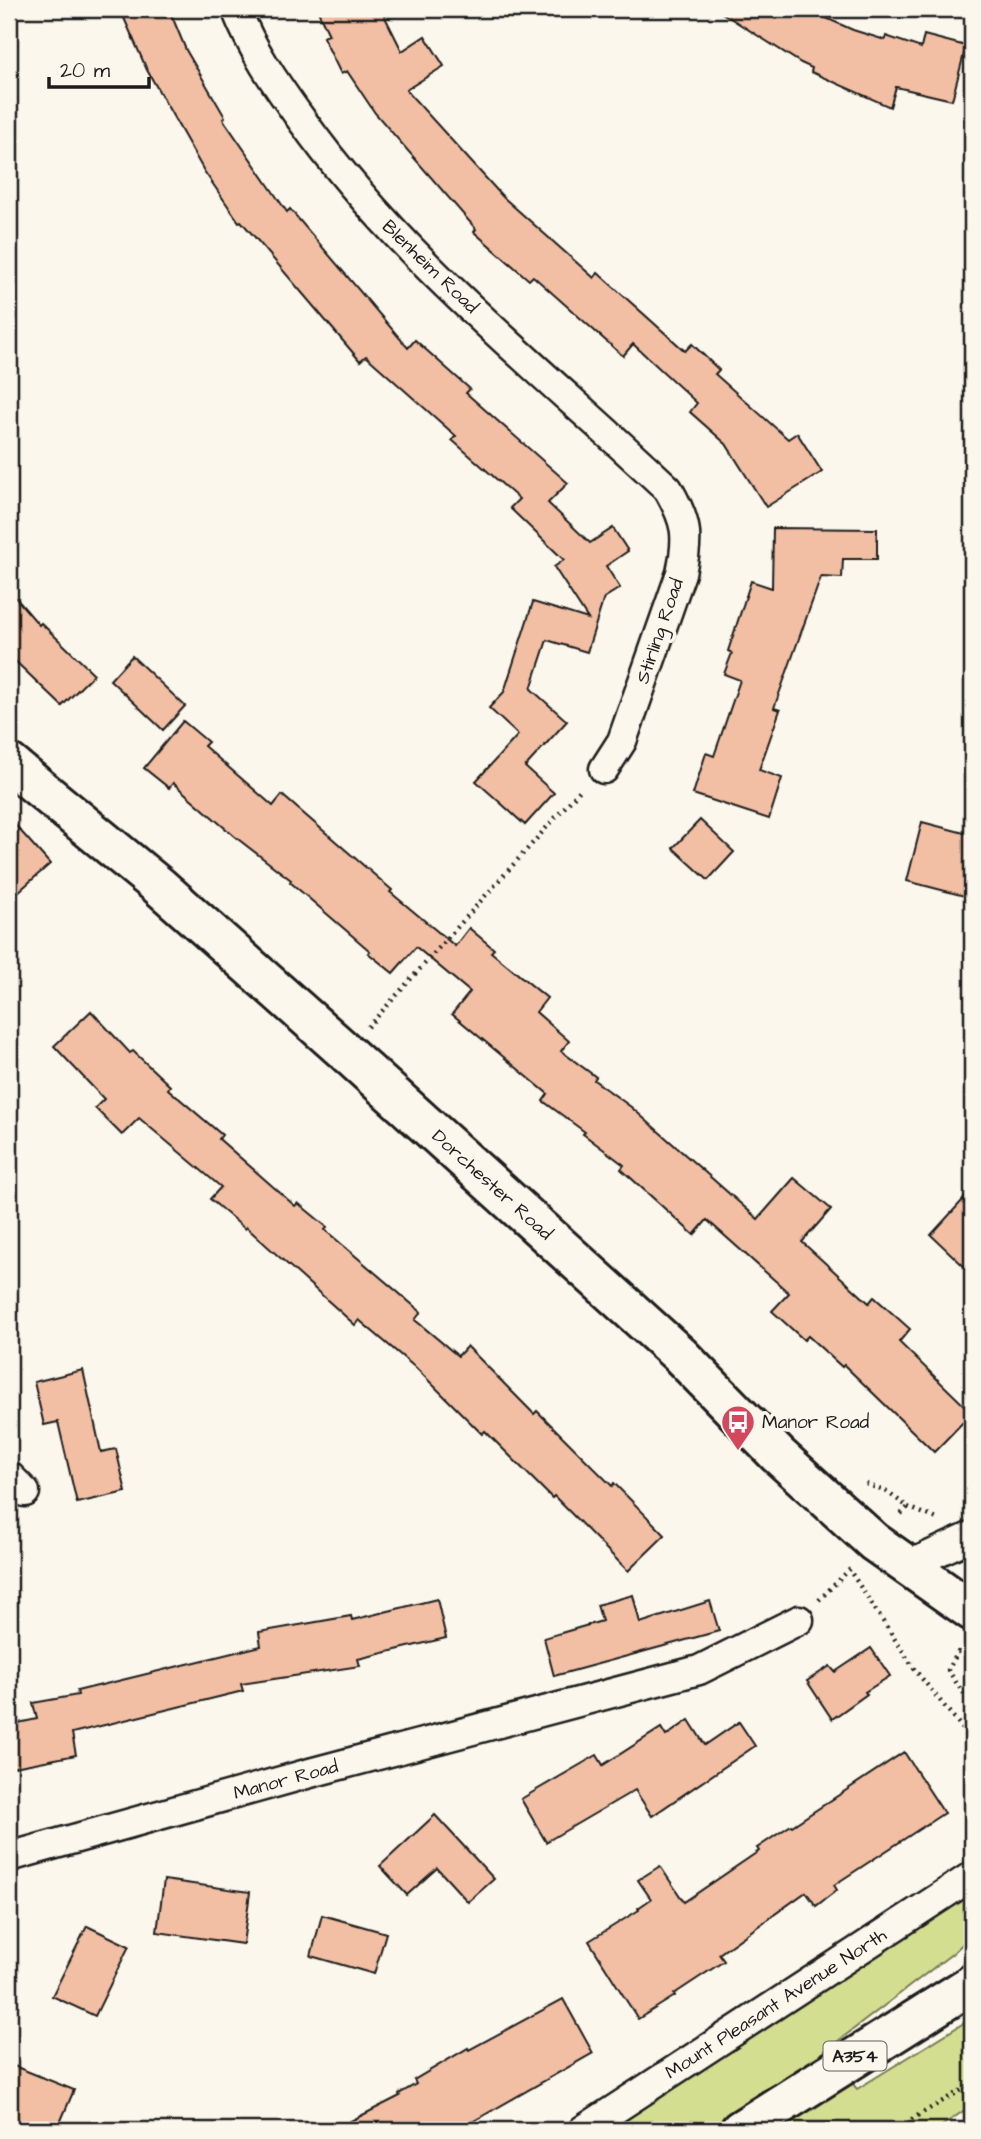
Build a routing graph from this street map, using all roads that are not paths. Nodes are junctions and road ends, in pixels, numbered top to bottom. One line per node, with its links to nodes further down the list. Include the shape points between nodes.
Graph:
1 (236, 9): 2 (street, Blenheim Road, via 261,63 371,209 444,284)
2 (667, 489): 4 (street, Stirling Road, via 685,526 687,546 681,573 622,741)
3 (9, 762): 6 (main road, Dorchester Road, via 159,886 680,1355 778,1455 862,1556)
4 (595, 776)
5 (972, 1536): 6 (street)
6 (907, 1566): 7 (main road, Dorchester Road)
7 (972, 1610)
8 (799, 1620): 9 (street, Manor Road, via 699,1670)
9 (9, 1857)
10 (969, 1878): 12 (street, Mount Pleasant Avenue North)
11 (972, 1984): 13 (main road, A354)
12 (583, 2130)
13 (740, 2130)

